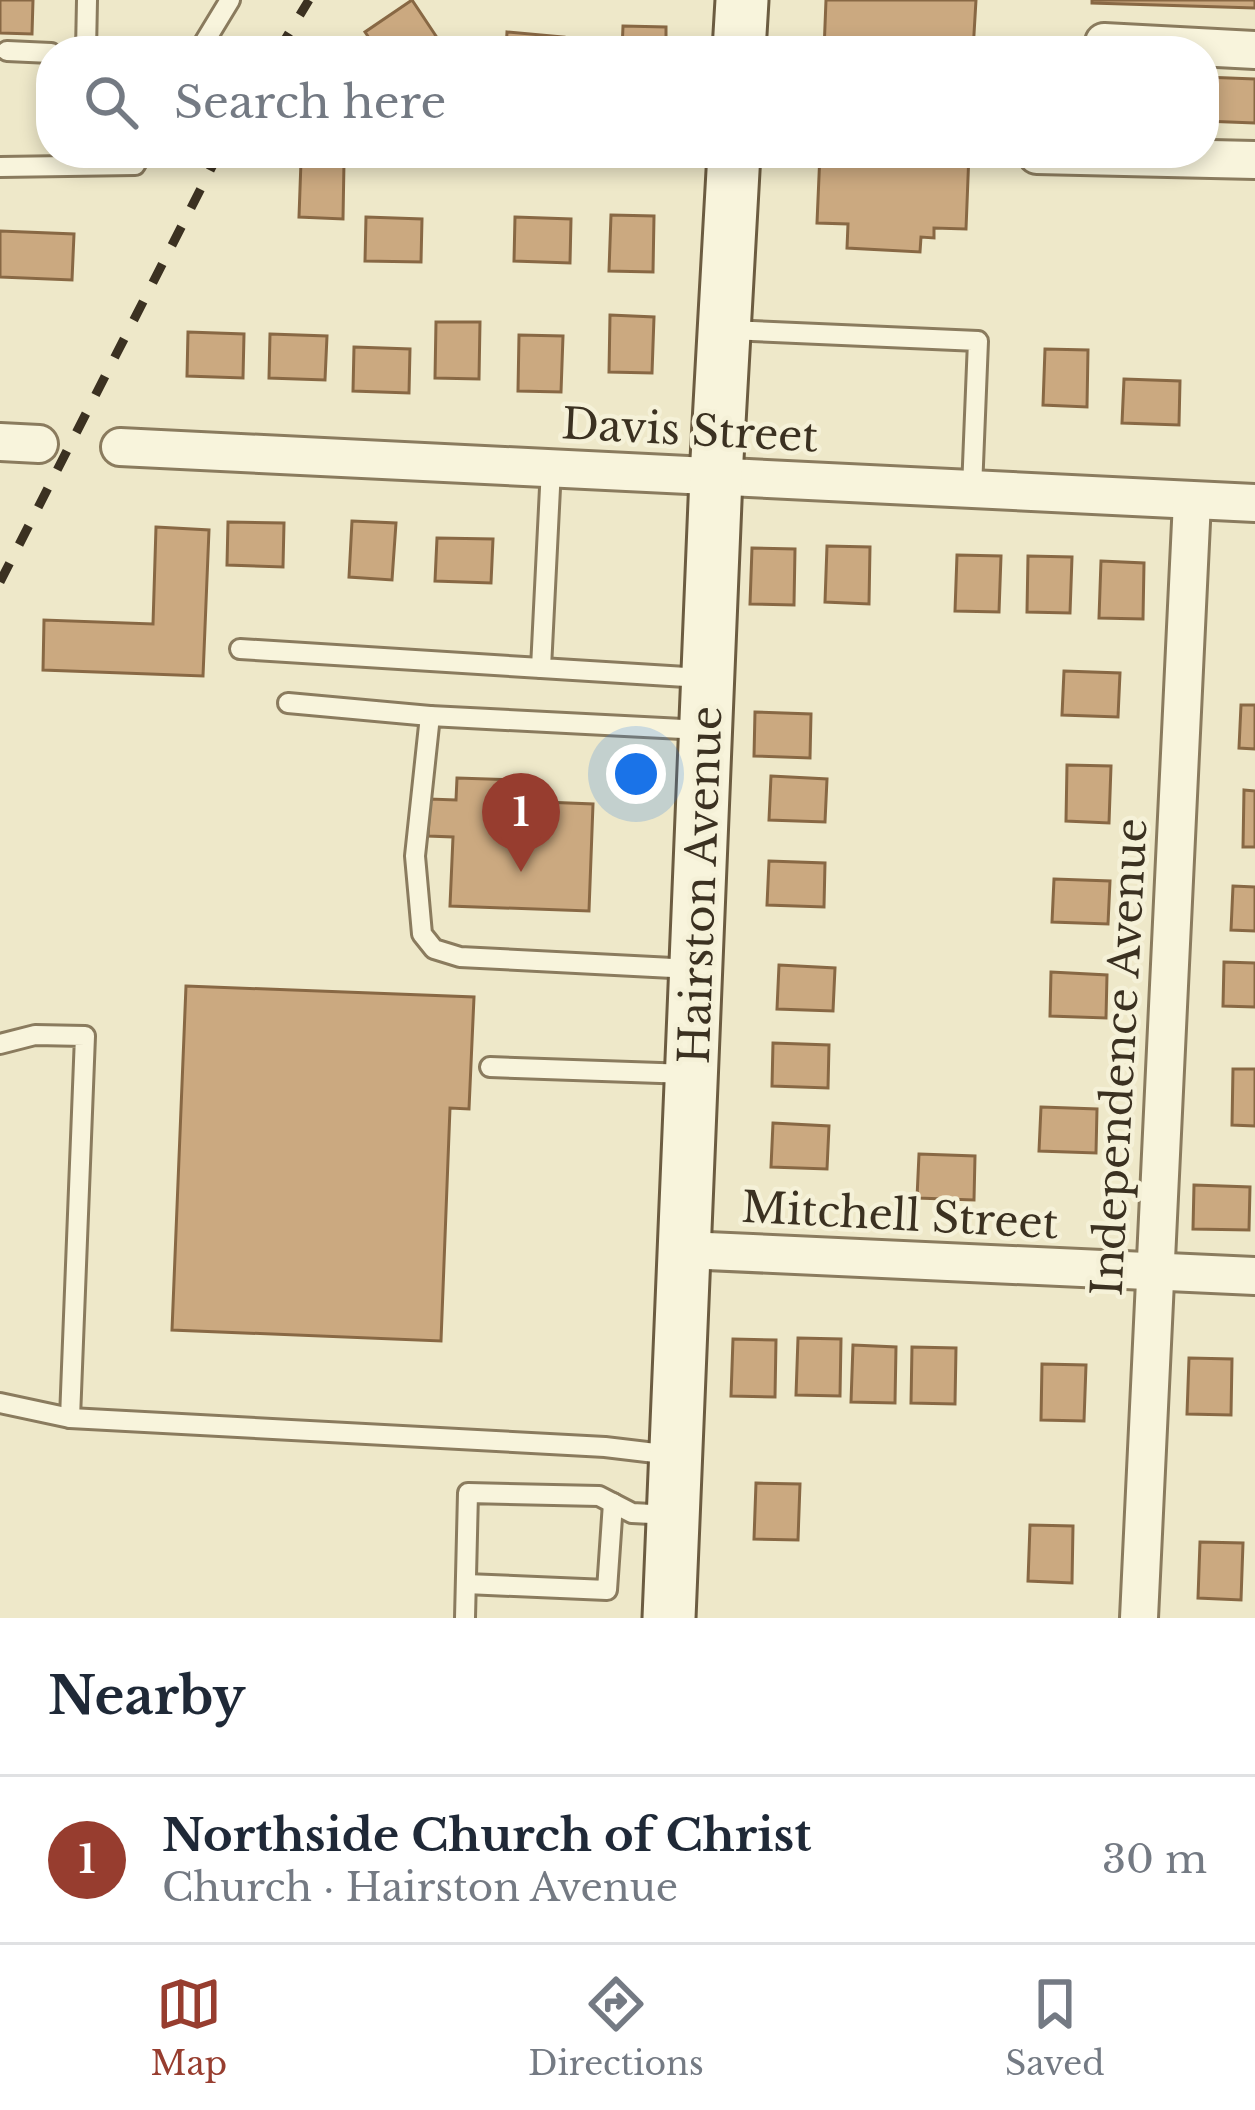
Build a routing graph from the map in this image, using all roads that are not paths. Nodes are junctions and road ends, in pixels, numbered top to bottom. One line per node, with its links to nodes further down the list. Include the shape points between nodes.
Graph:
1 (87, 0): 4 (lane)
2 (230, 0): 5 (lane)
3 (742, 0): 6 (street)
4 (86, 36)
5 (209, 36)
6 (740, 36)
7 (1219, 48): 8 (street)
8 (1255, 50)
9 (7, 51): 10 (lane)
10 (36, 52)
11 (1219, 159): 12 (street)
12 (1255, 160)
13 (36, 166): 14 (lane)
14 (0, 167)
15 (733, 168): 16 (street, Hairston Avenue)
16 (724, 330): 21 (street, Hairston Avenue); 22 (lane, via 978,341)
17 (0, 442): 18 (street)
18 (39, 444)
19 (120, 447): 20 (street, Davis Street)
20 (551, 468): 21 (street, Davis Street); 26 (lane)
21 (716, 477): 22 (street, Davis Street); 27 (street, Hairston Avenue)
22 (972, 490): 23 (street, Davis Street)
23 (1192, 500): 24 (street, Davis Street); 36 (street, Independence Avenue)
24 (1255, 503)
25 (240, 649): 26 (lane)
26 (541, 668): 27 (lane)
27 (709, 679): 30 (street, Hairston Avenue)
28 (288, 703): 29 (lane)
29 (430, 716): 30 (lane); 31 (lane, via 416,856 422,934 434,950)
30 (708, 731): 31 (street, Hairston Avenue)
31 (697, 970): 34 (street, Hairston Avenue)
32 (0, 1044): 39 (lane, via 85,1036)
33 (490, 1067): 34 (lane)
34 (692, 1074): 35 (street, Hairston Avenue)
35 (685, 1250): 36 (street, Mitchell Street); 40 (street, Hairston Avenue)
36 (1153, 1271): 37 (street, Mitchell Street); 46 (street, Independence Avenue)
37 (1255, 1276)
38 (0, 1402): 39 (lane)
39 (70, 1418): 40 (lane)
40 (676, 1456): 42 (street, Hairston Avenue)
41 (613, 1503): 42 (lane, via 632,1513); 43 (lane, via 607,1590); 43 (lane, via 599,1496 468,1493)
42 (674, 1515): 45 (street, Hairston Avenue)
43 (466, 1584): 44 (lane)
44 (465, 1618)
45 (669, 1618)
46 (1139, 1618)

